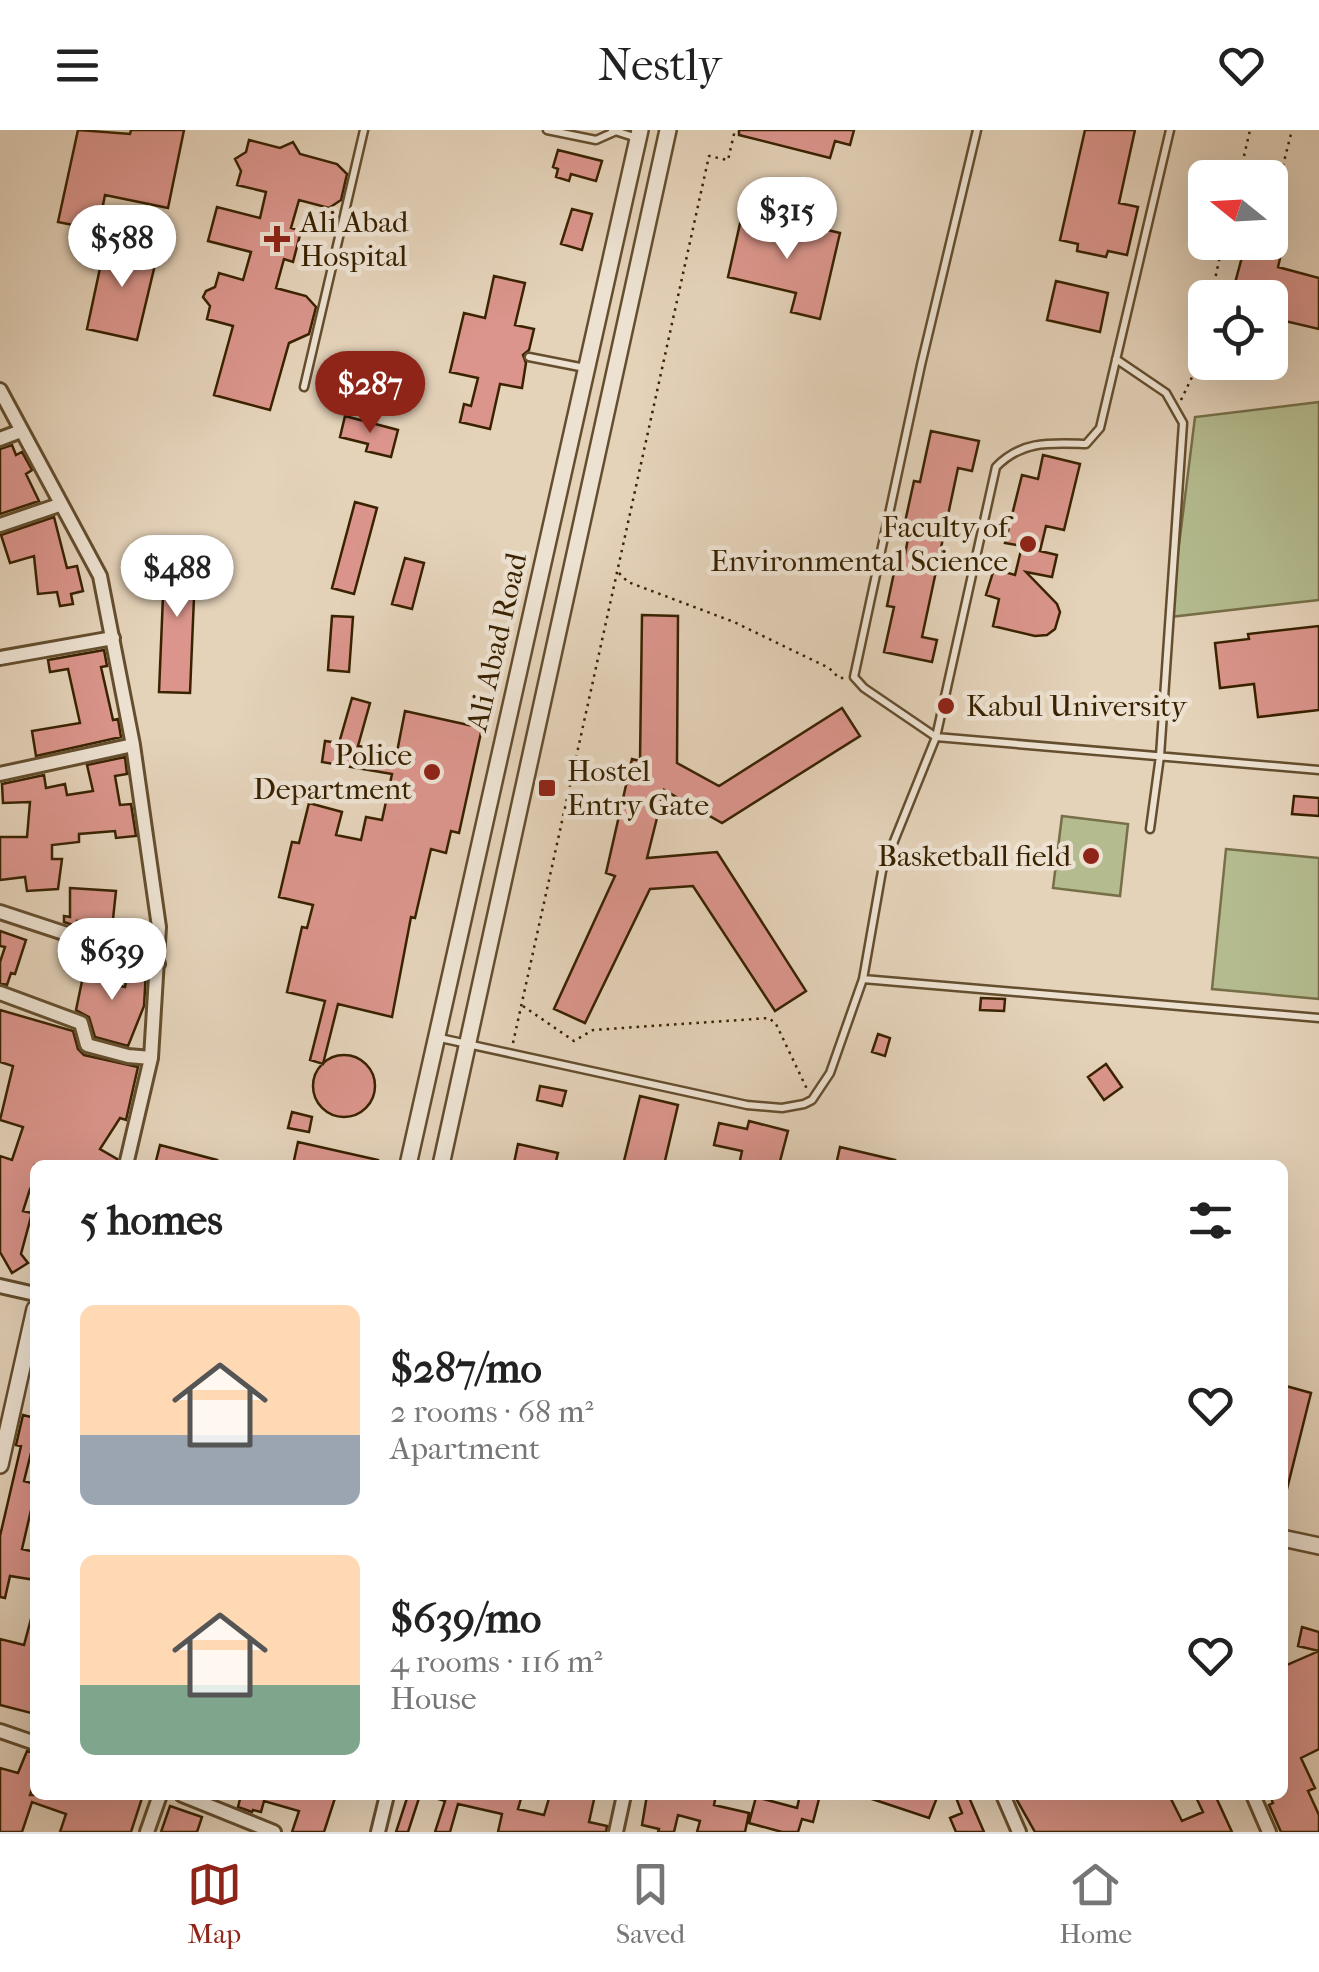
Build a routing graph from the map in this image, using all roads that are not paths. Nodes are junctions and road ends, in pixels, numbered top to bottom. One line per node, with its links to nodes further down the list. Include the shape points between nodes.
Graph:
1 (364, 130): 11 (lane)
2 (547, 130): 5 (lane, via 596,140)
3 (977, 130): 19 (lane, via 854,677)
4 (1170, 130): 9 (lane)
5 (613, 131): 6 (lane)
6 (639, 134): 7 (street); 10 (street, Ali Abad Road)
7 (667, 137): 25 (street, Ali Abad Road)
8 (529, 357): 10 (lane)
9 (1116, 358): 19 (lane, via 1100,428 1086,444 1034,444 1010,452 996,466); 21 (lane, via 1166,393 1183,423)
10 (586, 369): 24 (street, Ali Abad Road)
11 (304, 387)
12 (0, 390): 13 (street)
13 (21, 431): 14 (street); 15 (street)
14 (0, 439)
15 (59, 504): 16 (street); 17 (street, via 100,576)
16 (0, 525)
17 (113, 638): 18 (street); 20 (street)
18 (0, 658)
19 (936, 737): 21 (lane); 29 (lane, via 882,871)
20 (133, 745): 23 (street); 28 (street, via 159,926)
21 (1160, 756): 22 (lane); 26 (lane)
22 (1319, 770)
23 (0, 774)
24 (492, 790): 25 (street); 32 (street, Ali Abad Road)
25 (521, 797): 33 (street, Ali Abad Road)
26 (1150, 829)
27 (0, 912): 28 (street)
28 (158, 964): 34 (street)
29 (864, 979): 31 (lane); 33 (lane, via 830,1073 812,1100 782,1108)
30 (0, 994): 34 (street, via 81,1023 87,1045)
31 (1319, 1018)
32 (436, 1038): 33 (lane); 36 (street, Ali Abad Road)
33 (466, 1044): 37 (street, Ali Abad Road)
34 (152, 1058): 35 (street)
35 (127, 1160)
36 (409, 1160)
37 (442, 1160)
38 (0, 1286): 39 (street)
39 (30, 1293)
40 (30, 1332): 41 (street)
41 (0, 1464)
42 (1288, 1539): 43 (street)
43 (1319, 1546)
44 (0, 1731): 45 (street)
45 (30, 1741)
46 (158, 1800): 52 (street)
47 (194, 1800): 53 (street)
48 (386, 1800): 54 (street)
49 (623, 1800): 55 (street)
50 (1005, 1800): 56 (street)
51 (1254, 1800): 57 (street)
52 (147, 1832)
53 (274, 1832)
54 (378, 1832)
55 (616, 1832)
56 (1019, 1832)
57 (1270, 1832)

